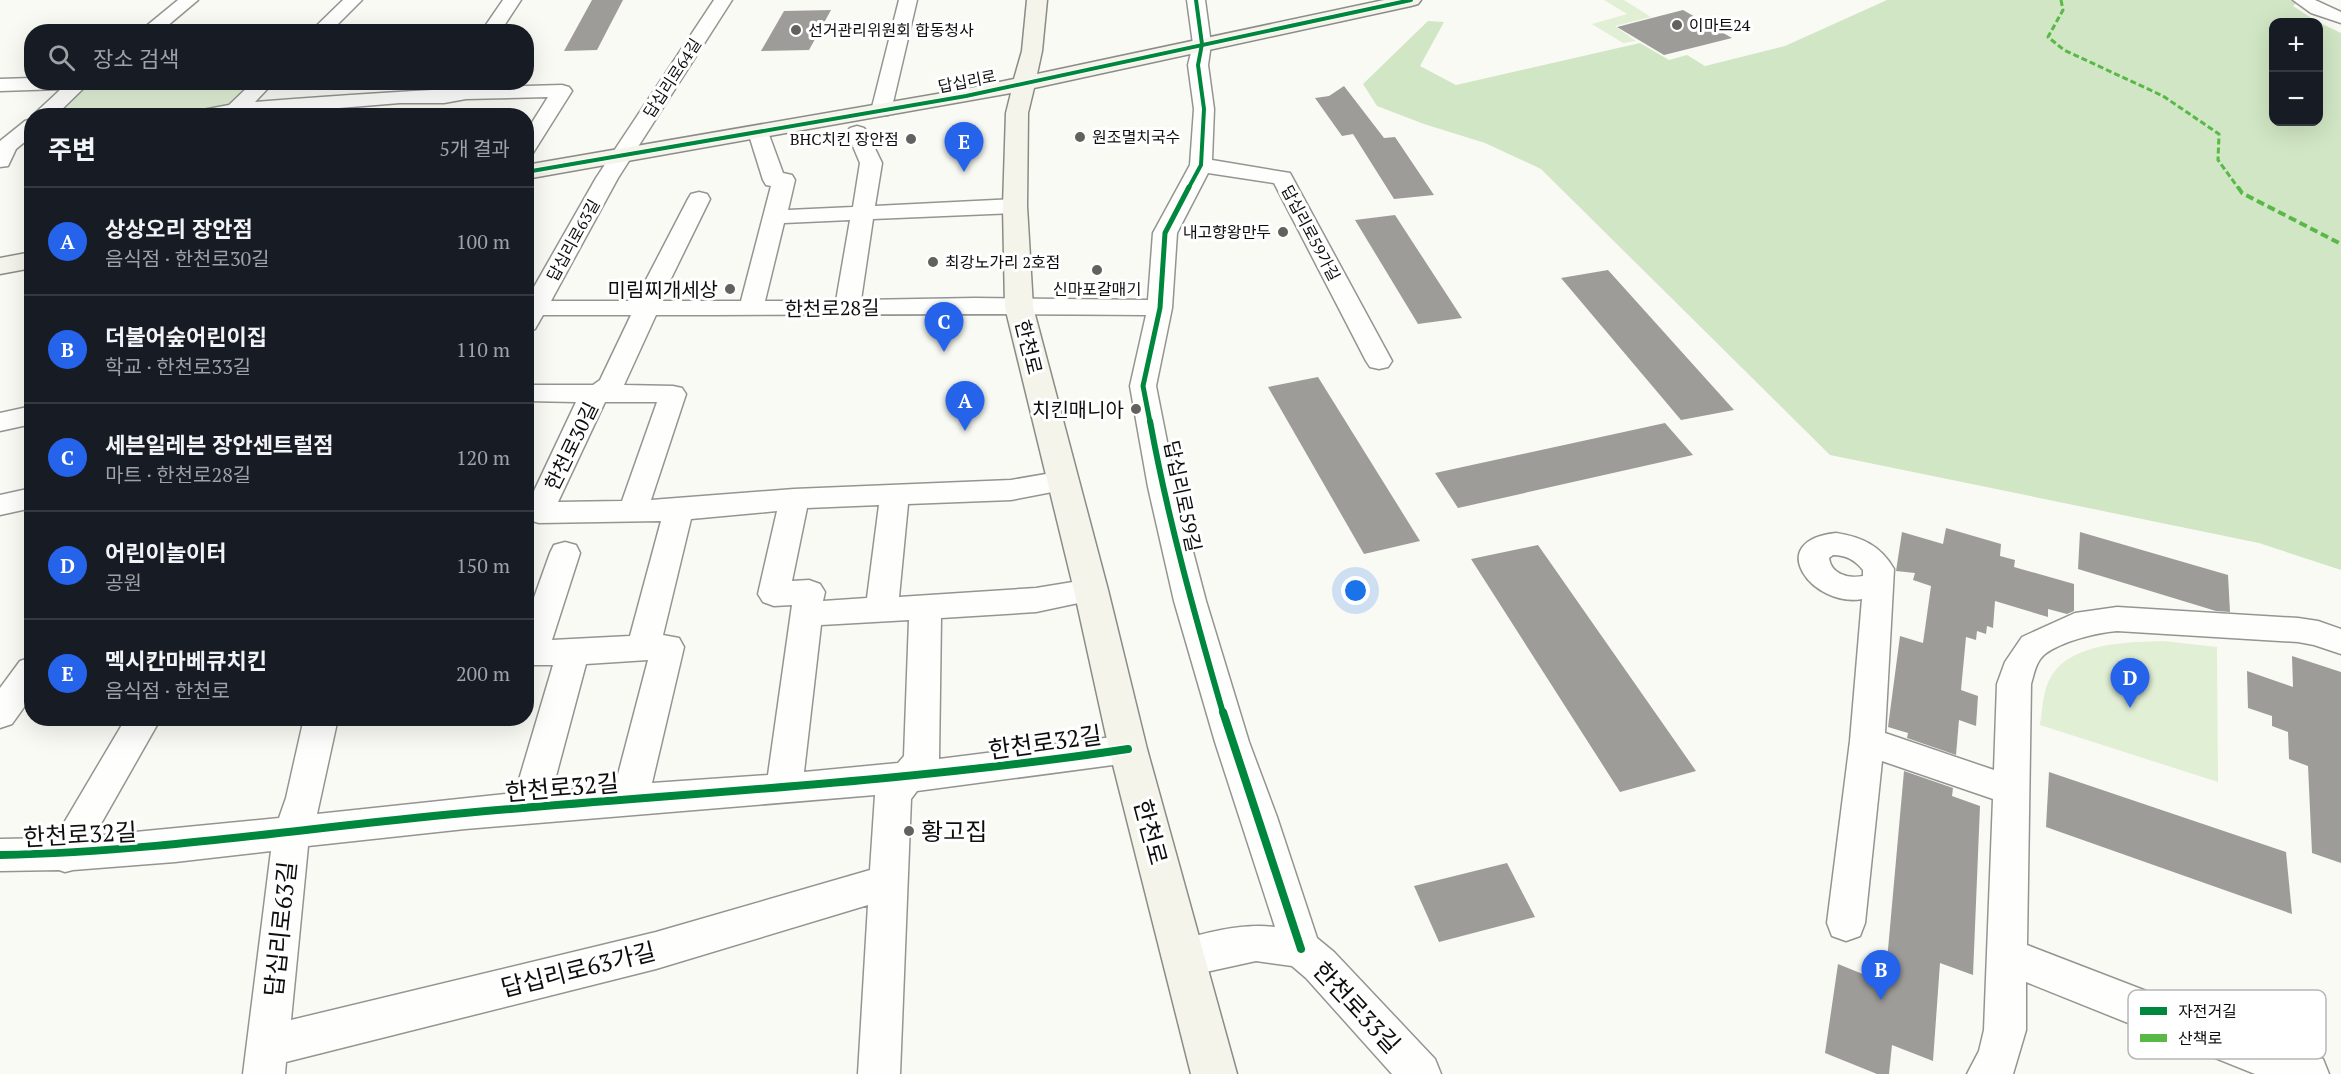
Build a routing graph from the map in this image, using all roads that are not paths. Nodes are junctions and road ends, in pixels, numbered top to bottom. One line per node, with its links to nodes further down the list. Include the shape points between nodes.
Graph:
1 (189, 0): 11 (street)
2 (353, 0): 12 (street)
3 (512, 0): 13 (street)
4 (723, 0): 33 (street, 답십리로64길)
5 (908, 0): 26 (street)
6 (1037, 0): 16 (main road, 한천로)
7 (1196, 0): 15 (street, 답십리로59길)
8 (1411, 0): 15 (main road, 답십리로)
9 (2309, 5): 10 (street); 14 (street, via 2315,16)
10 (2341, 18)
11 (158, 24)
12 (328, 24)
13 (496, 24)
14 (2341, 29)
15 (1202, 44): 16 (main road, 답십리로); 34 (street, 답십리로59길, via 1198,65 1204,109)
16 (1024, 83): 26 (main road, 답십리로); 37 (main road, 한천로, via 1017,113)
17 (24, 84): 18 (street)
18 (0, 85)
19 (73, 90): 22 (street)
20 (257, 90): 23 (street)
21 (449, 90): 24 (street, via 400,98); 25 (street); 30 (street, via 562,91)
22 (51, 108)
23 (238, 108)
24 (263, 108)
25 (437, 108)
26 (881, 111): 28 (main road, 답십리로)
27 (24, 132): 32 (street)
28 (758, 132): 33 (main road, 답십리로); 39 (street, via 774,180 784,180)
29 (857, 132): 38 (street, via 871,163)
30 (534, 136)
31 (24, 144): 32 (street)
32 (2, 151)
33 (621, 156): 35 (main road, 답십리로); 42 (street, 답십리로63길)
34 (1202, 165): 46 (street, 답십리로59길, via 1165,233); 49 (street, 답십리로59가길, via 1282,178)
35 (534, 171)
36 (699, 199): 47 (street)
37 (1016, 206): 38 (street); 43 (main road, 한천로)
38 (864, 212): 39 (street); 45 (street)
39 (774, 217): 44 (street)
40 (24, 262): 41 (main road)
41 (0, 266)
42 (534, 306)
43 (1019, 307): 45 (street, 한천로28길); 46 (street, 한천로28길); 54 (main road, 한천로)
44 (751, 308): 45 (street, 한천로28길); 47 (street, 한천로28길)
45 (847, 308)
46 (1160, 308): 88 (street, 답십리로59길, via 1143,386 1162,487 1193,612 1232,742)
47 (645, 309): 48 (street, 한천로28길); 51 (street, 한천로30길, via 611,386)
48 (534, 313)
49 (1379, 361)
50 (534, 393): 51 (street, 한천로30길)
51 (600, 393): 60 (street, 한천로30길, via 673,394); 60 (street, 한천로30길, via 591,399 539,513)
52 (24, 417): 53 (street)
53 (0, 422)
54 (1064, 481): 55 (street, 한천로30길, via 1011,490); 63 (main road, 한천로)
55 (895, 494): 56 (street, 한천로30길); 65 (street)
56 (794, 499): 59 (street, 한천로30길); 66 (street, via 774,594 809,592)
57 (24, 500): 58 (street)
58 (0, 505)
59 (678, 510): 60 (street, 한천로30길); 69 (street)
60 (633, 511)
61 (565, 553): 68 (street)
62 (1880, 576): 76 (street)
63 (1091, 590): 64 (street, via 1036,600); 77 (main road, 한천로)
64 (926, 605): 65 (street); 78 (street, via 921,761)
65 (882, 608): 66 (street)
66 (806, 614): 79 (street)
67 (2341, 642): 80 (street, via 2298,630 2117,619 2086,622 2055,634 2032,646 2020,662 2014,684)
68 (534, 645)
69 (655, 648): 70 (street); 81 (street, 한천로32길)
70 (573, 652): 71 (street); 82 (street, 한천로32길)
71 (534, 654)
72 (24, 681): 73 (street)
73 (0, 714)
74 (139, 726): 85 (street, 한천로32길)
75 (319, 726): 83 (street, 답십리로63길, via 304,798)
76 (1866, 741): 80 (street); 87 (street)
77 (1128, 749): 78 (street, 한천로32길); 90 (main road, 한천로)
78 (907, 778): 79 (street, 한천로32길); 86 (street, via 893,795)
79 (784, 788): 81 (street, 한천로32길)
80 (2012, 791): 89 (street)
81 (630, 799): 82 (street, 한천로32길)
82 (529, 808): 83 (street, 한천로32길, via 363,822)
83 (291, 835): 85 (street, 한천로32길); 93 (street, 답십리로63길)
84 (0, 855): 85 (street, 한천로32길)
85 (65, 856)
86 (887, 882): 93 (street, 답십리로63가길, via 797,912); 94 (street)
87 (1846, 923)
88 (1301, 950): 90 (street, 한천로33길, via 1256,943); 96 (street, 한천로33길, via 1320,965)
89 (2007, 956): 91 (street); 97 (street, via 2005,1030 1997,1061)
90 (1183, 957): 95 (main road, 한천로)
91 (2128, 1003)
92 (2270, 1059): 98 (street)
93 (262, 1066)
94 (879, 1074)
95 (1214, 1074)
96 (1420, 1074)
97 (1988, 1074)
98 (2308, 1074)

